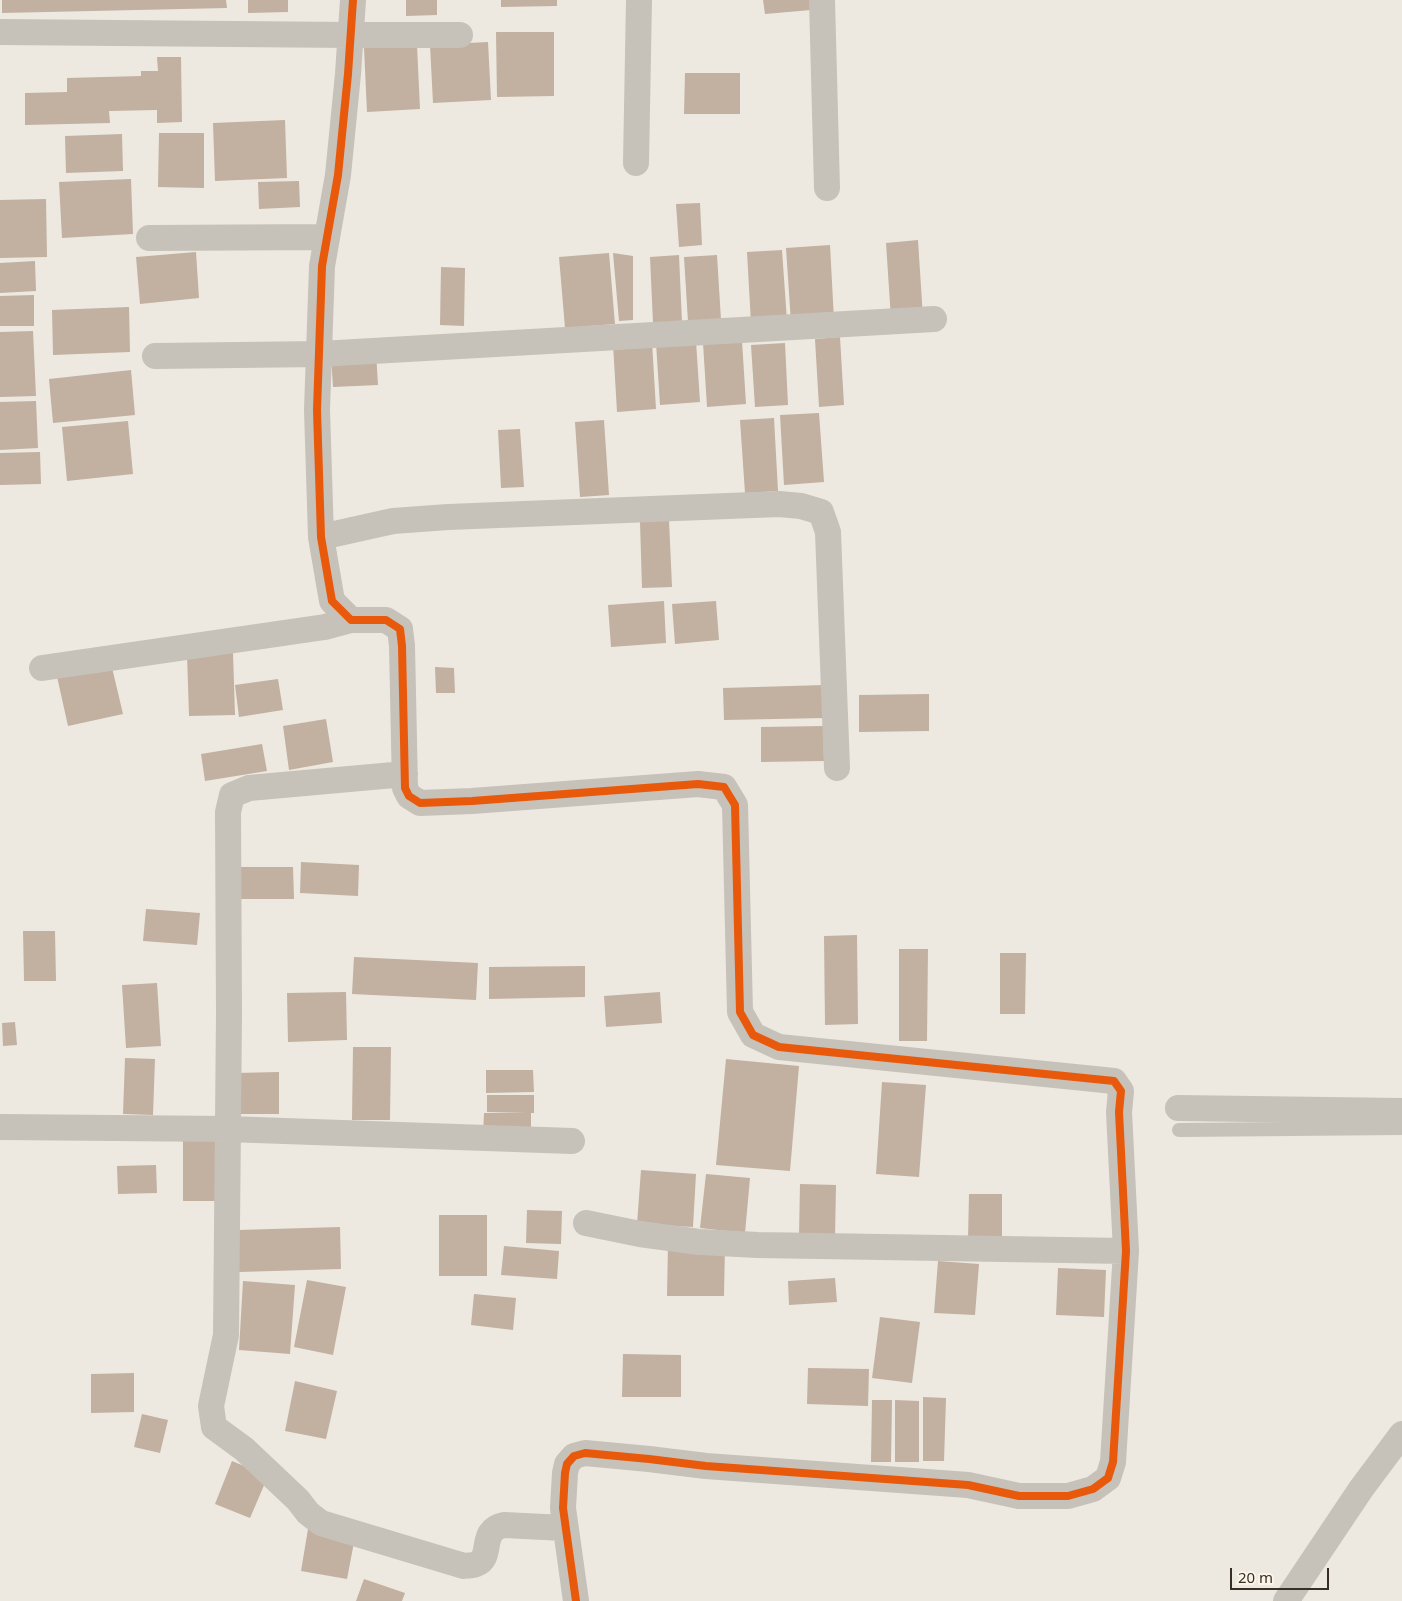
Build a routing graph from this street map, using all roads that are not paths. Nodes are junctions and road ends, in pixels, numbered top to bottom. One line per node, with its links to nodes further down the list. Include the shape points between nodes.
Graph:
1 (353, 0): 6 (street)
2 (639, 0): 7 (street)
3 (822, 0): 8 (street)
4 (0, 32): 6 (street)
5 (460, 35): 6 (street)
6 (351, 36): 9 (street, via 338,175)
7 (636, 163)
8 (827, 188)
9 (327, 237): 10 (street); 12 (street, via 322,266)
10 (149, 238)
11 (934, 319): 12 (street)
12 (320, 354): 13 (street); 14 (street, via 317,410)
13 (155, 356)
14 (321, 537): 15 (street, via 332,601); 17 (street, via 393,521 501,513 779,504 821,512 828,532)
15 (351, 620): 16 (street, via 325,627); 18 (street, via 386,620 400,629)
16 (42, 668)
17 (837, 768)
18 (406, 774): 23 (street, via 249,788 232,795 228,812); 26 (street, via 409,796 420,803 698,784 724,787 735,805 740,1012 753,1035 778,1047 1114,1081 1121,1092 1119,1112)
19 (1402, 1111): 20 (street)
20 (1179, 1119): 22 (lane)
21 (0, 1127): 23 (street)
22 (1402, 1128)
23 (227, 1129): 24 (street); 28 (street, via 226,1336 211,1406 214,1427 244,1448 321,1523 464,1566 478,1564 484,1559 490,1533 496,1527)
24 (572, 1142)
25 (586, 1223): 26 (street, via 699,1242)
26 (1126, 1251): 28 (street, via 1113,1462 1108,1478 1093,1489 1068,1496 1019,1496 968,1485 706,1466 586,1453 574,1456 567,1464)
27 (1402, 1434): 30 (street)
28 (564, 1528): 29 (street)
29 (576, 1601)
30 (1286, 1601)

